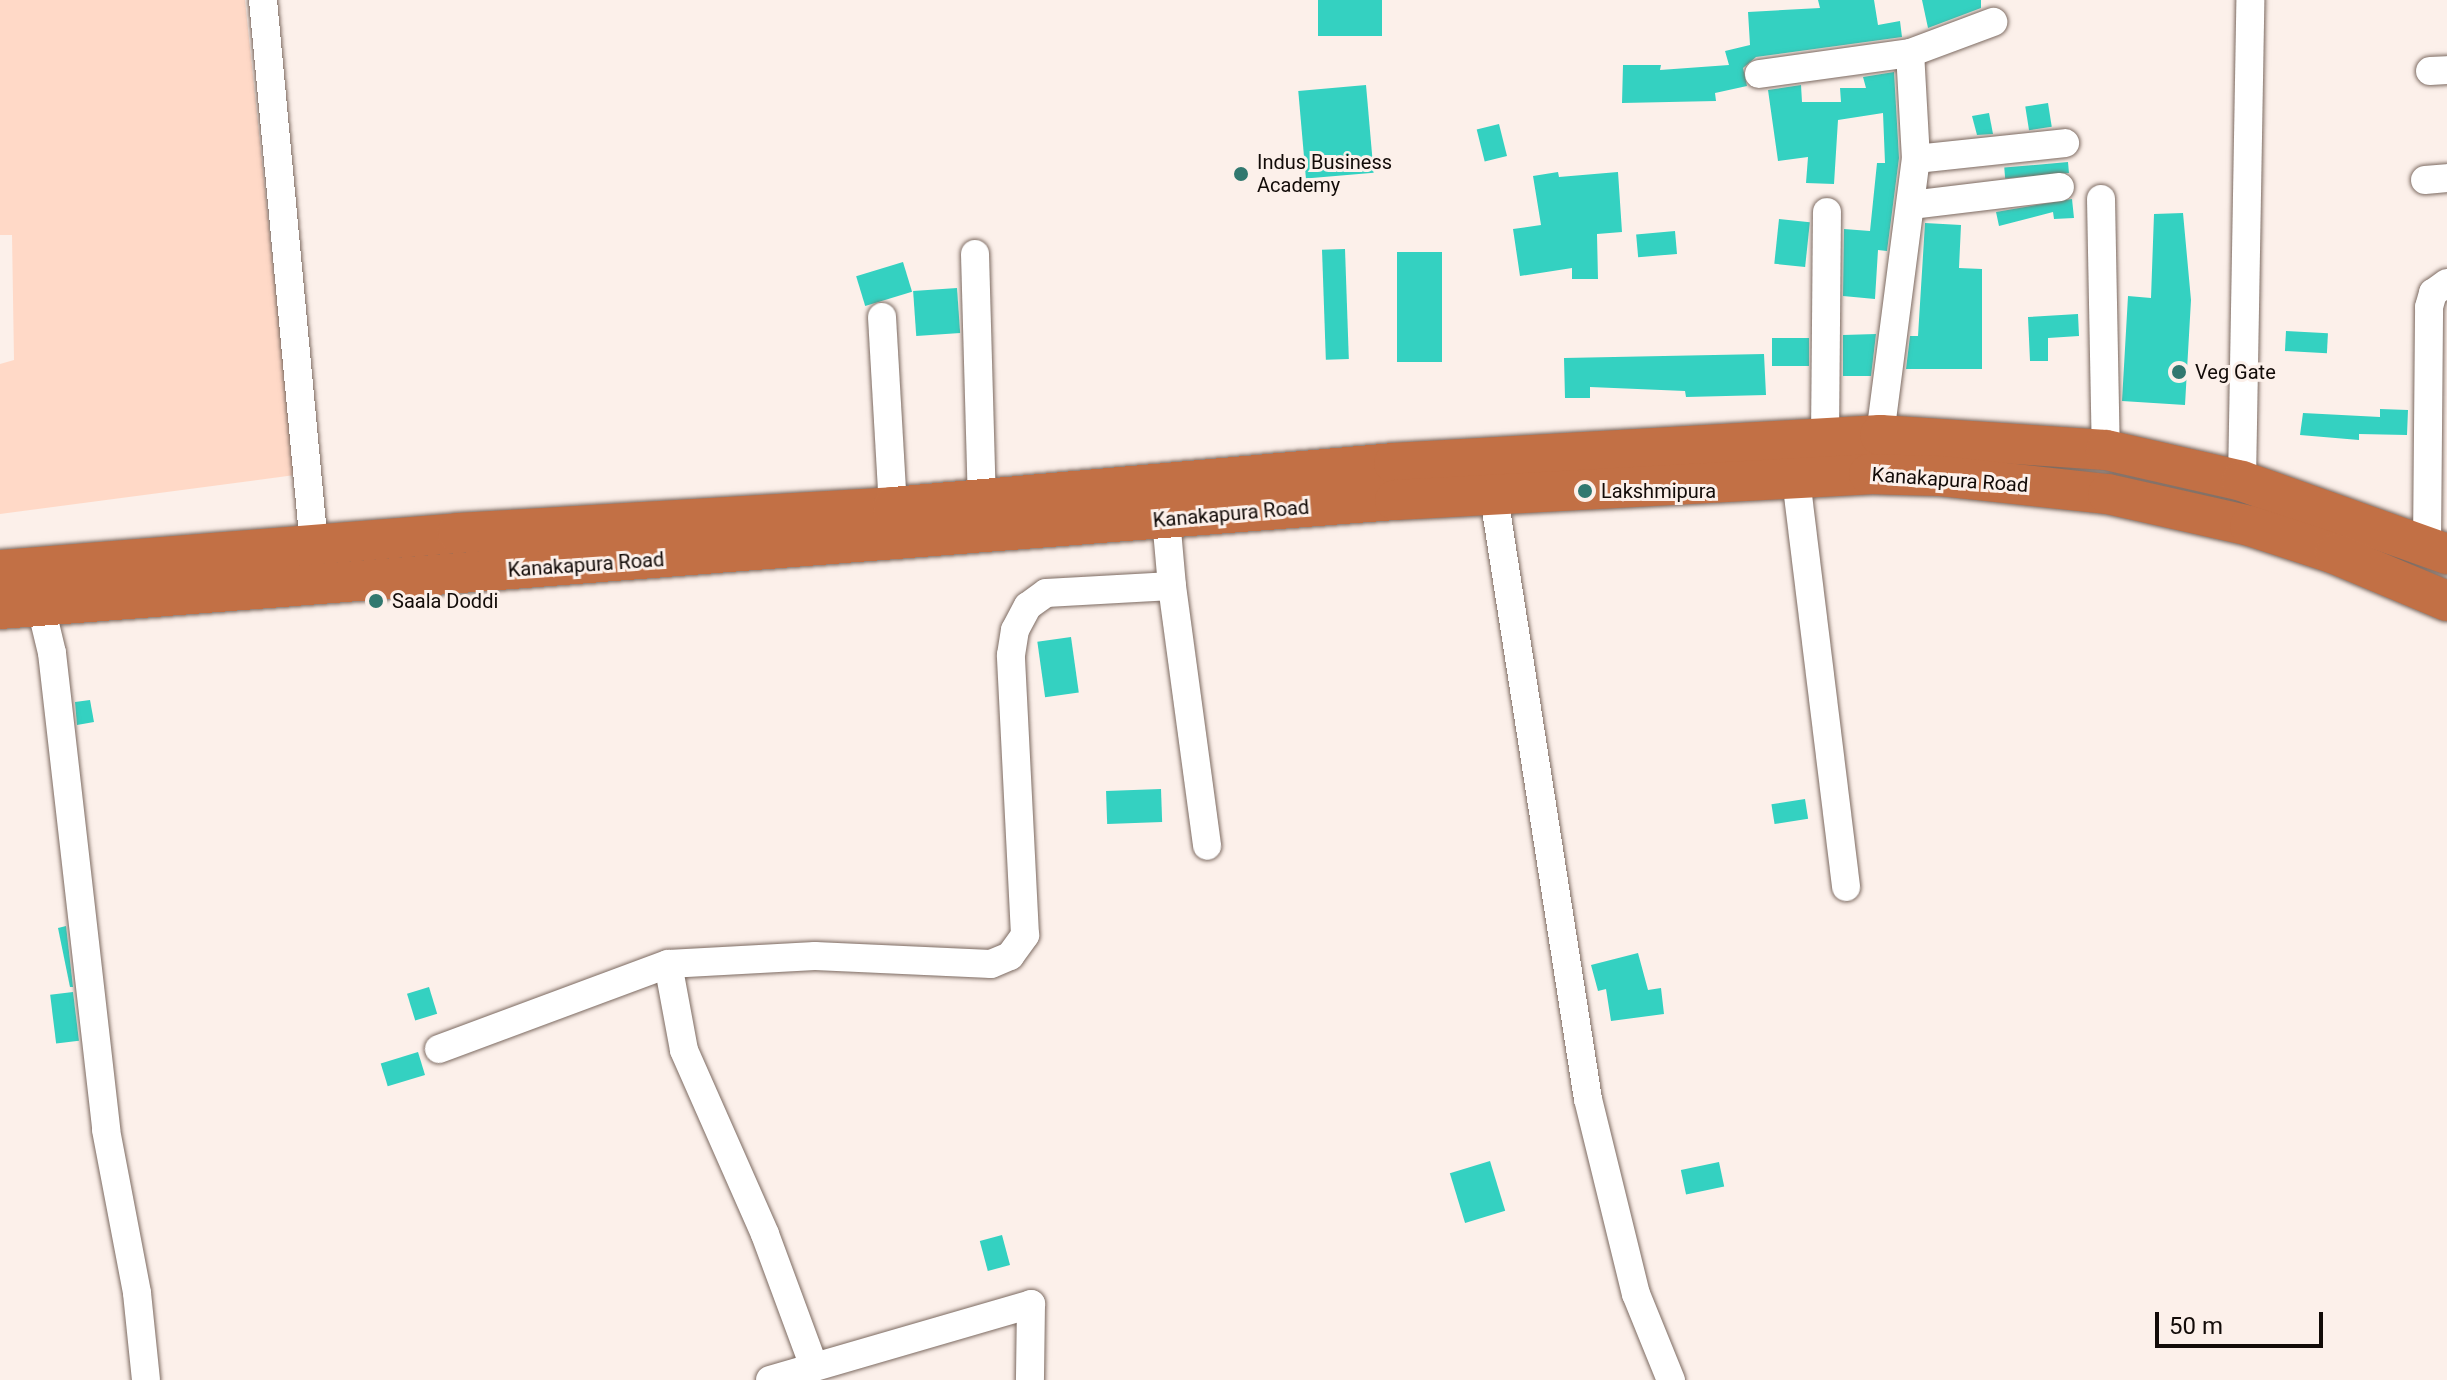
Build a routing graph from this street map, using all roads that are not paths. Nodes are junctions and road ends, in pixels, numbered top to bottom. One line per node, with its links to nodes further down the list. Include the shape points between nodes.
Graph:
1 (263, 0): 25 (street)
2 (2250, 0): 19 (street)
3 (1993, 22): 4 (street)
4 (1910, 53): 5 (street); 7 (street)
5 (1759, 74)
6 (2065, 143): 7 (street)
7 (1916, 159): 10 (street)
8 (2060, 187): 10 (street)
9 (2101, 199): 17 (street)
10 (1911, 205): 15 (street)
11 (1827, 212): 16 (street)
12 (975, 254): 21 (street)
13 (2447, 283): 26 (street, via 2433,293 2429,307)
14 (882, 317): 22 (street)
15 (1880, 435): 16 (highway, Kanakapura Road); 17 (highway, Kanakapura Road)
16 (1825, 438): 23 (highway, Kanakapura Road, via 1394,463)
17 (2106, 450): 19 (highway, Kanakapura Road)
18 (1796, 479): 20 (highway, Kanakapura Road); 29 (highway, Kanakapura Road, via 1941,476 2108,494 2250,526 2335,554); 33 (street)
19 (2242, 481): 26 (highway, Kanakapura Road)
20 (1494, 497): 24 (highway, Kanakapura Road); 40 (street, via 1588,1099 1636,1294)
21 (982, 499): 22 (highway, Kanakapura Road); 23 (highway, Kanakapura Road)
22 (893, 507): 25 (highway, Kanakapura Road)
23 (1074, 509): 24 (highway, Kanakapura Road); 30 (highway, Kanakapura Road)
24 (1166, 519): 28 (street)
25 (314, 546): 27 (highway, Kanakapura Road)
26 (2437, 550)
27 (0, 570)
28 (1172, 586): 32 (street); 34 (street, via 1046,593 1028,606 1015,630 1011,655 1025,935 1010,956 991,964 815,956)
29 (2447, 601)
30 (40, 603): 31 (highway, Kanakapura Road); 37 (street, via 52,653 106,1130 137,1293)
31 (0, 609)
32 (1207, 846)
33 (1846, 887)
34 (668, 964): 35 (street); 36 (street, via 684,1050 765,1234)
35 (439, 1049)
36 (813, 1364): 38 (street); 39 (street, via 1031,1304)
37 (146, 1380)
38 (770, 1380)
39 (1030, 1380)
40 (1671, 1380)

